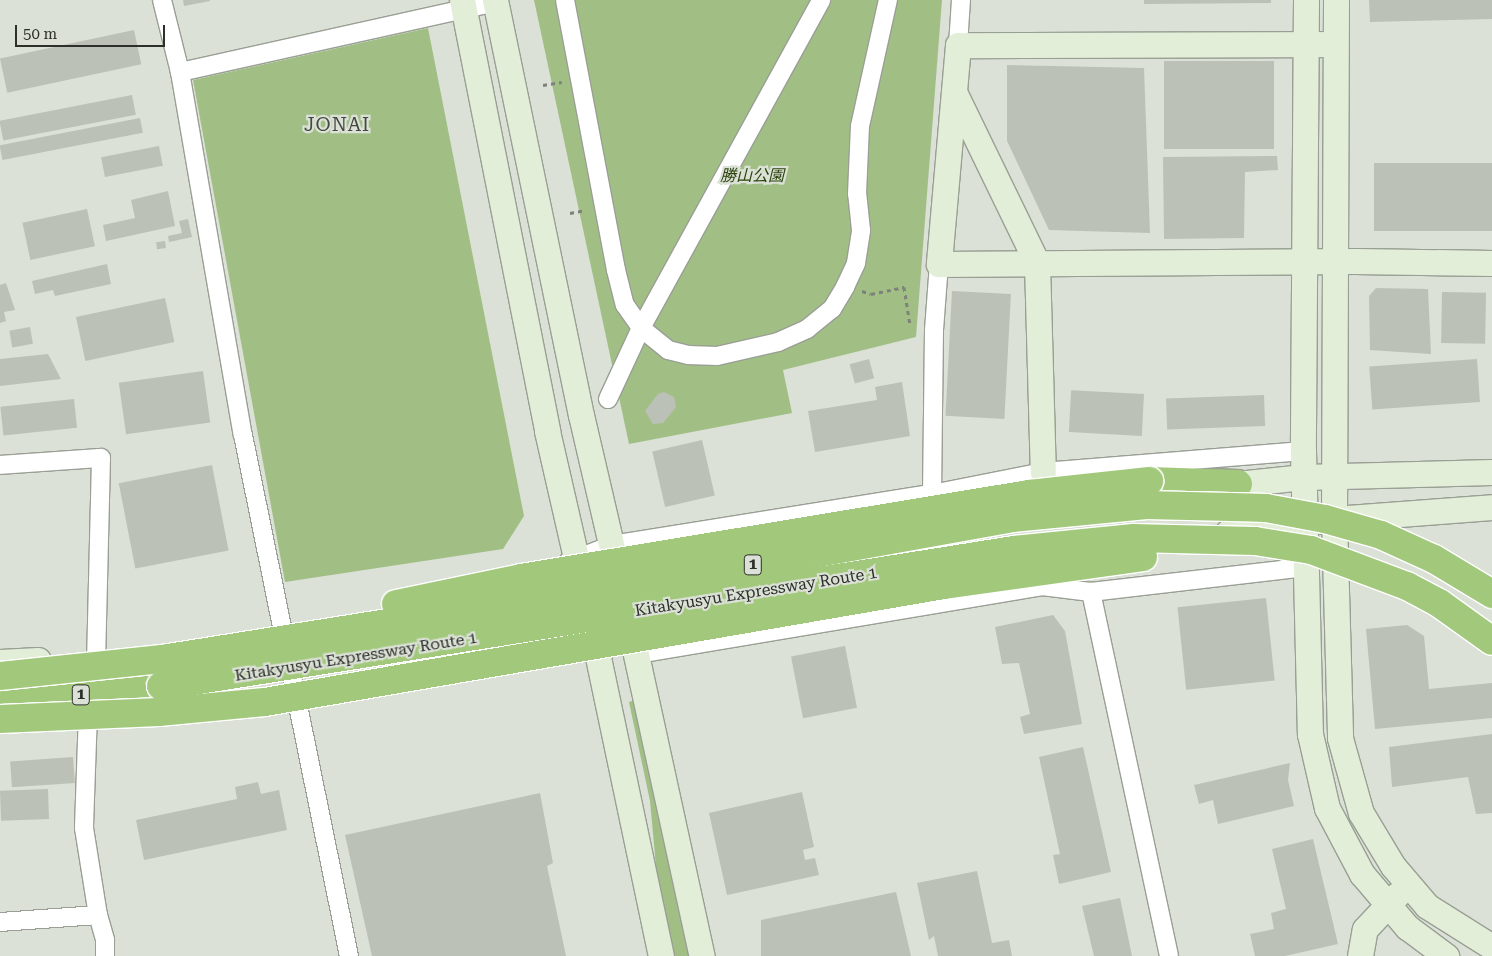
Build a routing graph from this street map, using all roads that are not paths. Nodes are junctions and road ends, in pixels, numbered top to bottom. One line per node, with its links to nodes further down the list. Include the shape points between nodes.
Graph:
1 (162, 0): 13 (street)
2 (565, 0): 20 (street, via 616,270 625,305)
3 (822, 0): 20 (street)
4 (888, 0): 20 (street, via 859,133 857,194 861,230 856,263 832,309 807,329 785,338 717,356 688,355 668,350)
5 (961, 0): 12 (street)
6 (1306, 0): 10 (street)
7 (1336, 0): 11 (street)
8 (495, 1): 9 (street); 34 (street, via 583,424)
9 (463, 4): 13 (street); 35 (street, via 548,431)
10 (1306, 44): 11 (street); 12 (street); 15 (street)
11 (1335, 44): 16 (street)
12 (958, 45): 14 (street)
13 (180, 72): 40 (street, via 243,435)
14 (955, 94): 17 (street); 19 (street)
15 (1305, 261): 16 (street); 17 (street); 22 (street)
16 (1334, 261): 18 (street); 27 (street)
17 (1038, 263): 19 (street); 24 (street)
18 (1492, 263)
19 (939, 264): 29 (street, via 934,330)
20 (641, 328): 21 (street)
21 (608, 399)
22 (1303, 451): 24 (street); 26 (street)
23 (0, 465): 45 (street, via 101,458)
24 (1043, 472): 29 (street)
25 (1492, 472): 27 (street)
26 (1304, 477): 27 (street); 28 (street); 32 (street)
27 (1336, 477): 31 (street)
28 (1238, 484): 37 (street, via 1037,505); 46 (highway, bridge, via 1149,481 1029,494 521,578 402,602)
29 (932, 494): 34 (street)
30 (1492, 507): 31 (street)
31 (1334, 519): 32 (street); 53 (street, via 1340,738 1361,813 1377,843)
32 (1304, 524): 33 (street); 36 (street)
33 (1250, 529): 41 (street); 52 (highway, bridge, via 1143,557 944,585 265,702)
34 (612, 545): 35 (street); 37 (street)
35 (579, 568): 37 (street); 40 (street, via 502,591); 42 (street)
36 (1306, 568): 38 (street); 54 (street, via 1310,734 1318,774 1327,808 1342,840)
37 (618, 570): 41 (street)
38 (1090, 592): 44 (street, via 1042,586); 62 (street)
39 (1492, 594): 46 (highway, Kitakyusyu Expressway Route 1 / 1, bridge, via 1434,559 1381,535 1325,519 1266,508 1146,505 1012,518 757,564)
40 (283, 627): 45 (street); 49 (street)
41 (630, 627): 42 (street); 44 (street)
42 (593, 634): 49 (street); 60 (street)
43 (1492, 640): 50 (highway, Kitakyusyu Expressway Route 1 / 1, bridge, via 1439,603 1407,586 1312,550 1255,541 1133,538 1014,550 161,686)
44 (637, 654): 61 (street)
45 (96, 656): 47 (street)
46 (162, 659): 48 (highway, Kitakyusyu Expressway Route 1 / 1, bridge)
47 (0, 662)
48 (0, 676)
49 (294, 686): 51 (street); 59 (street)
50 (0, 702)
51 (88, 712): 52 (street); 55 (street, via 84,828)
52 (0, 721)
53 (1408, 885): 54 (street); 57 (street, via 1434,911)
54 (1386, 906): 63 (street, via 1365,930); 64 (street, via 1407,927)
55 (98, 916): 56 (street); 58 (street, via 106,940)
56 (0, 922)
57 (1492, 947)
58 (105, 956)
59 (349, 956)
60 (662, 956)
61 (702, 956)
62 (1169, 956)
63 (1360, 956)
64 (1446, 956)

